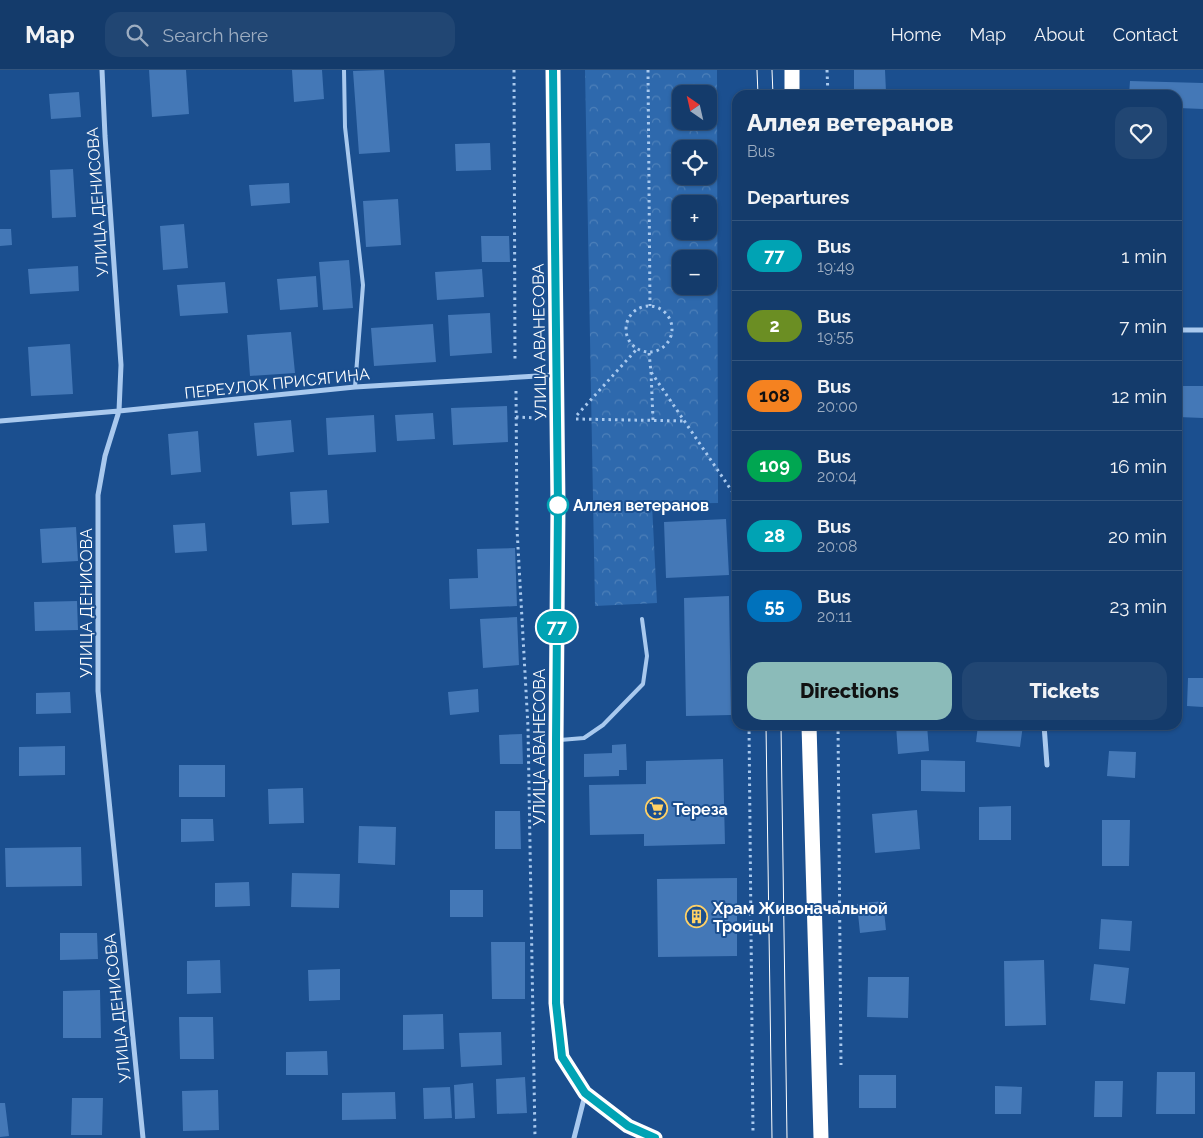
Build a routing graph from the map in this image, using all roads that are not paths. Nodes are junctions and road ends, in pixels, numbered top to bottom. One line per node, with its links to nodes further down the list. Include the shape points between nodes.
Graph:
1 (102, 70): 10 (street, УЛИЦА ДЕНИСОВА, via 120,365)
2 (344, 70): 9 (lane, via 345,127 363,285)
3 (553, 70): 8 (highway, УЛИЦА АВАНЕСОВА)
4 (792, 70): 5 (highway)
5 (792, 90)
6 (1182, 330): 7 (street)
7 (1203, 330)
8 (557, 374): 9 (street, ПЕРЕУЛОК ПРИСЯГИНА); 15 (highway, УЛИЦА АВАНЕСОВА)
9 (355, 387): 10 (street, ПЕРЕУЛОК ПРИСЯГИНА)
10 (119, 411): 11 (street, ПЕРЕУЛОК ПРИСЯГИНА); 18 (street, УЛИЦА ДЕНИСОВА, via 105,456 98,495 98,691)
11 (0, 421)
12 (642, 619): 15 (lane, via 647,656 643,684 603,725 584,738)
13 (809, 730): 21 (highway)
14 (1044, 730): 16 (street)
15 (556, 741): 17 (highway, УЛИЦА АВАНЕСОВА, via 556,1003 562,1057)
16 (1046, 765)
17 (585, 1093): 19 (street); 20 (highway, УЛИЦА АВАНЕСОВА, via 628,1126)
18 (143, 1138)
19 (574, 1138)
20 (655, 1138)
21 (821, 1138)

